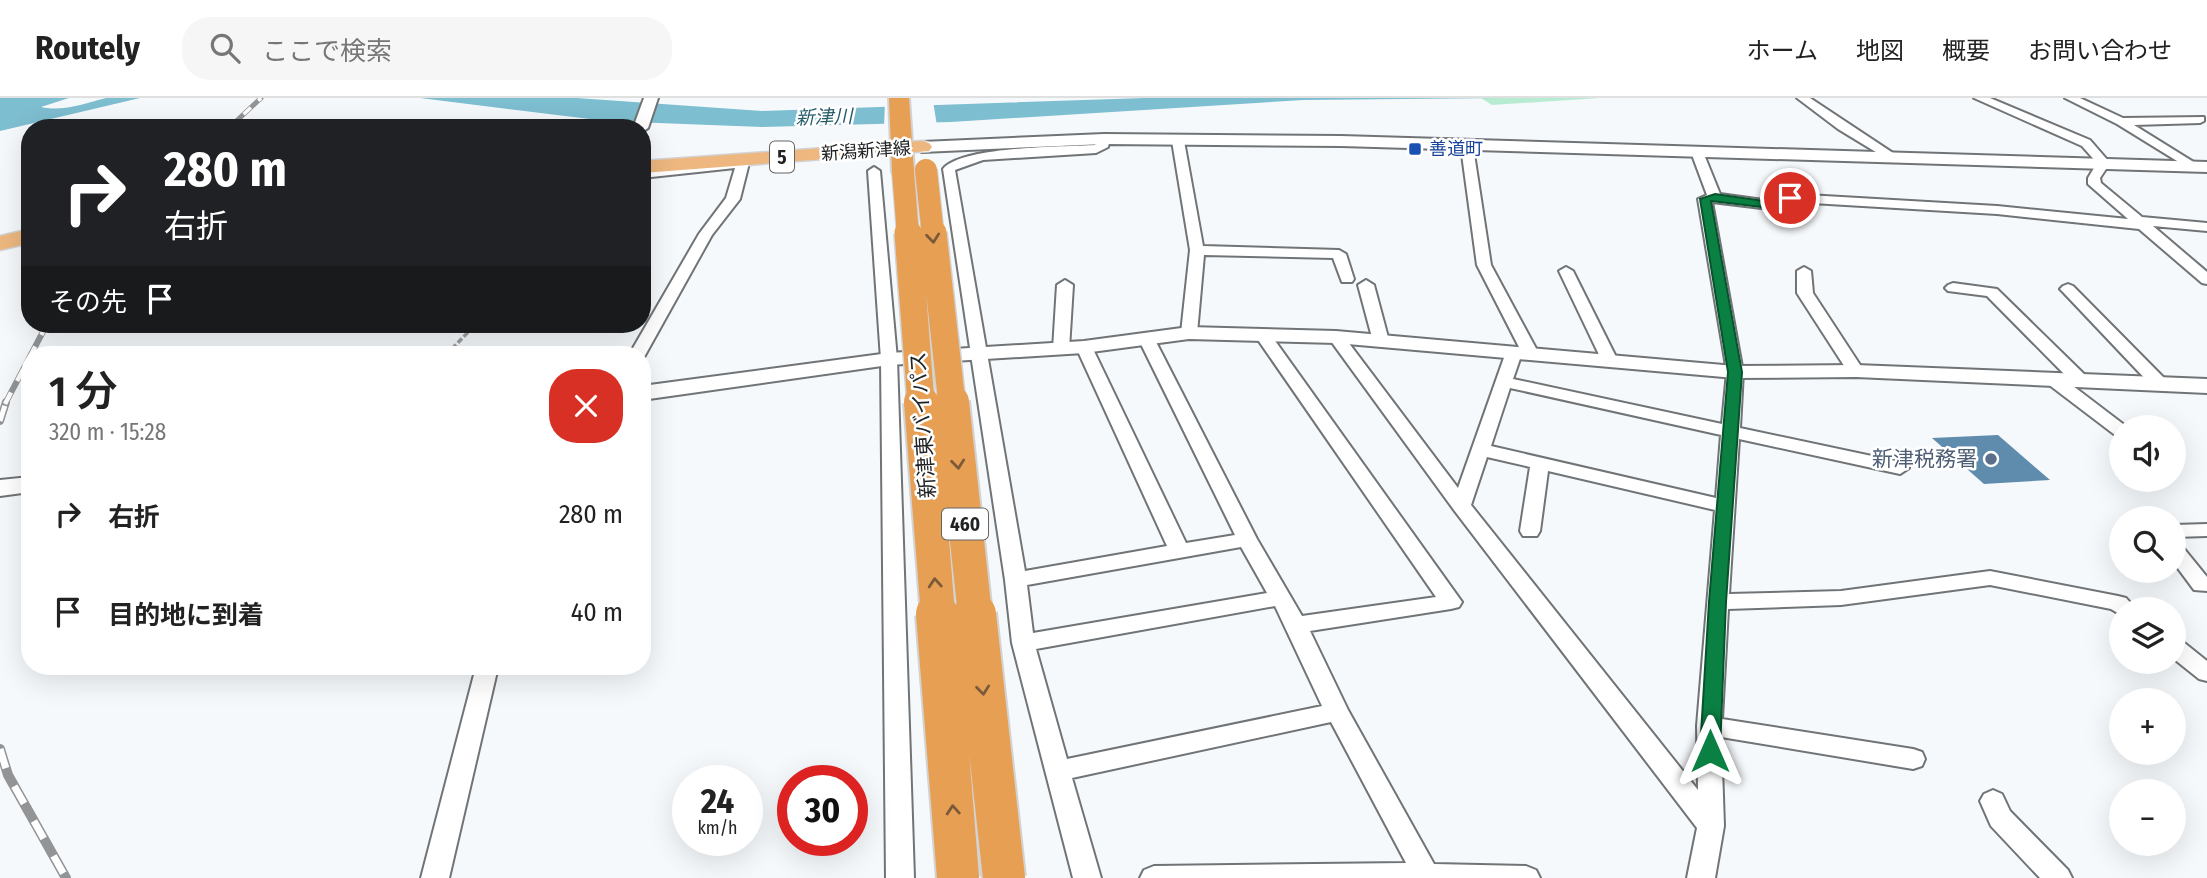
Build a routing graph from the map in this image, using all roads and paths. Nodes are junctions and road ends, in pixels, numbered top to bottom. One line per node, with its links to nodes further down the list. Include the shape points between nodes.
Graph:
1 (651, 98): 7 (street)
2 (899, 98): 14 (highway, 新津東バイパス / 460)
3 (917, 98): 14 (highway, 460)
4 (1803, 98): 15 (street)
5 (1980, 98): 16 (street, via 2086,143)
6 (2071, 98): 9 (street)
7 (643, 119)
8 (2200, 119): 9 (street)
9 (2120, 122): 18 (street)
10 (1104, 139): 11 (street); 14 (street); 44 (street, via 1096,149 981,156 949,169)
11 (1178, 141): 12 (street); 25 (street)
12 (1468, 147): 13 (street); 45 (street, via 1483,265)
13 (1697, 152): 15 (street); 20 (street)
14 (907, 154): 17 (main road, 新潟新津線 / 5); 46 (street); 91 (highway, 新津東バイパス / 460, one-way to 14, bridge); 92 (highway, 新津東バイパス / 460, one-way to 92, bridge)
15 (1893, 157): 16 (street)
16 (2104, 163): 18 (street); 21 (street, via 2095,184)
17 (651, 167)
18 (2201, 167)
19 (651, 173): 34 (street, via 743,163 733,200 706,234)
20 (1715, 197): 21 (street, via 1778,206 1787,205 1790,198); 49 (street, via 1705,199)
21 (2141, 223): 22 (street); 28 (street)
22 (2207, 227)
23 (21, 238): 24 (main road)
24 (0, 243)
25 (1197, 250): 29 (street, via 1339,254); 35 (street)
26 (1566, 271): 47 (street)
27 (1804, 271): 48 (street, via 1805,293)
28 (2204, 276)
29 (1347, 279)
30 (1065, 285): 43 (street)
31 (1366, 285): 40 (street)
32 (1953, 288): 51 (street, via 1992,292)
33 (2068, 289): 53 (street)
34 (651, 327)
35 (1189, 332): 37 (street); 39 (street)
36 (467, 333): 41 (path)
37 (1262, 334): 38 (street); 76 (street, via 1451,602)
38 (1336, 337): 40 (street); 63 (street)
39 (1147, 340): 42 (street); 68 (street)
40 (1381, 341): 45 (street)
41 (455, 346)
42 (1084, 347): 43 (street); 69 (street)
43 (1061, 349): 44 (street)
44 (979, 353): 46 (street); 71 (street)
45 (1522, 353): 47 (street); 52 (street)
46 (889, 359): 55 (street); 90 (street)
47 (1610, 361): 49 (street)
48 (1856, 371): 49 (street); 50 (street)
49 (1735, 372): 57 (street)
50 (2054, 380): 51 (street); 56 (street)
51 (2081, 380): 53 (street)
52 (1504, 382): 57 (street); 58 (street)
53 (2159, 383): 54 (street)
54 (2207, 386)
55 (651, 392)
56 (2109, 422)
57 (1731, 430): 60 (street); 64 (street)
58 (1482, 450): 59 (street); 63 (street)
59 (1540, 464): 64 (street); 65 (street)
60 (1900, 468)
61 (21, 485): 62 (street)
62 (0, 488)
63 (1461, 506): 86 (street)
64 (1725, 506): 75 (street)
65 (1530, 530)
66 (2207, 530): 67 (street)
67 (2186, 531)
68 (1247, 539): 69 (street); 73 (street)
69 (1179, 551): 71 (street)
70 (2186, 565): 72 (street)
71 (1016, 580): 77 (street)
72 (2202, 585)
73 (1280, 598): 76 (street); 77 (street)
74 (2109, 601): 75 (street, via 1990,578 1841,598)
75 (1717, 602): 82 (street)
76 (1296, 625): 81 (street)
77 (1023, 643): 84 (street)
78 (2186, 656): 79 (street)
79 (2207, 673)
80 (485, 675): 89 (street)
81 (1337, 712): 84 (street); 88 (street)
82 (1709, 726): 83 (street); 86 (street)
83 (1913, 759)
84 (1060, 771): 93 (street)
85 (1993, 800): 97 (street, via 2000,818)
86 (1711, 826): 96 (street)
87 (1379, 876): 88 (street); 94 (street)
88 (1427, 876): 95 (street)
89 (435, 878)
90 (900, 878)
91 (958, 878)
92 (1004, 878)
93 (1087, 878)
94 (1154, 878)
95 (1526, 878)
96 (1701, 878)
97 (2057, 878)

